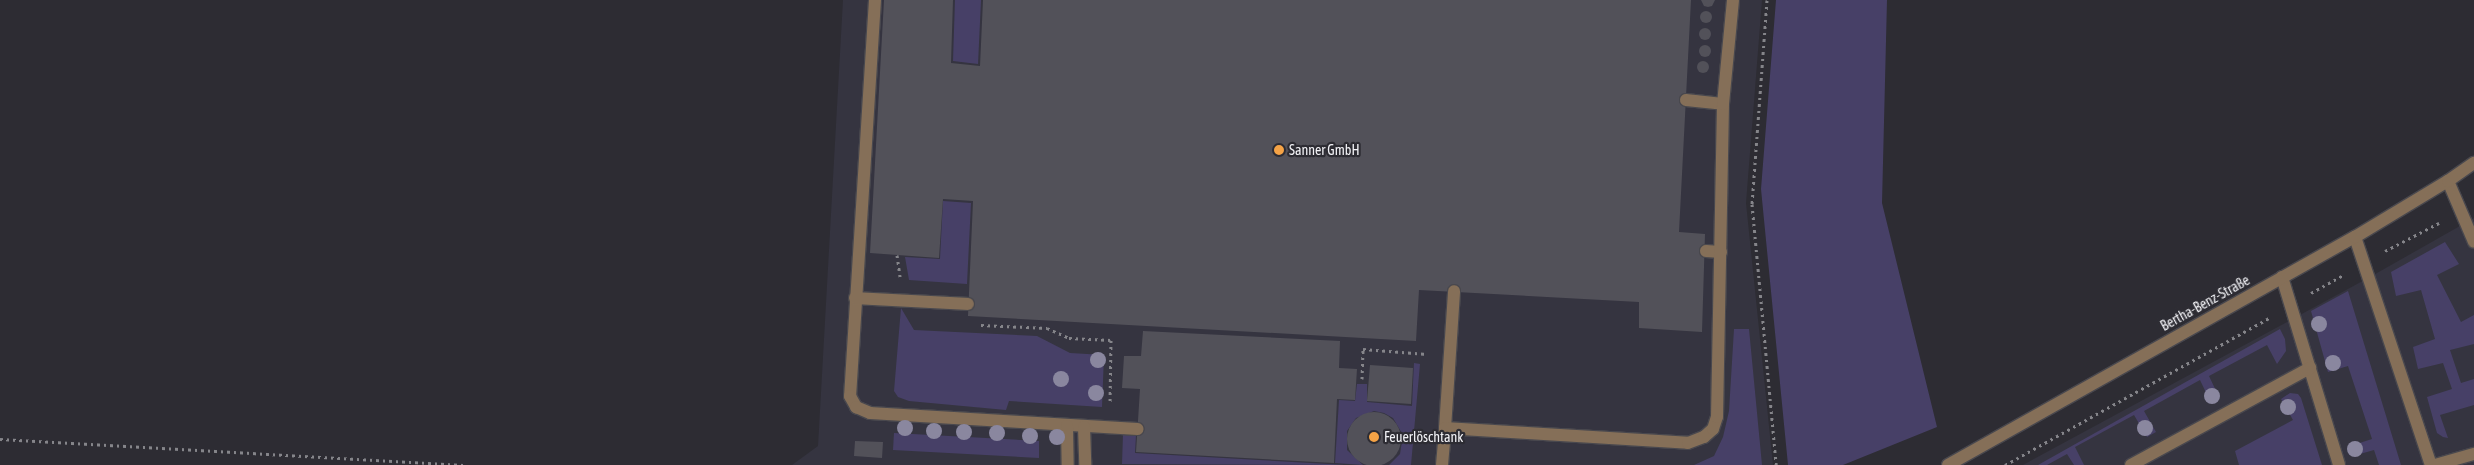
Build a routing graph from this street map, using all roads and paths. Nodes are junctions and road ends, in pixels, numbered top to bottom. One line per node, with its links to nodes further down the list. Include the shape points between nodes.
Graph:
1 (875, 0): 17 (street)
2 (1732, 0): 5 (street)
3 (1767, 0): 36 (path, via 1752,204)
4 (1686, 100): 5 (street)
5 (1724, 104): 12 (street)
6 (2474, 163): 7 (street, Bertha-Benz-Straße)
7 (2448, 182): 8 (street); 9 (street, Bertha-Benz-Straße)
8 (2460, 212): 10 (street); 14 (path)
9 (2355, 237): 14 (street); 15 (street, Bertha-Benz-Straße)
10 (2474, 242)
11 (1706, 251): 12 (street)
12 (1721, 252): 28 (street, via 1717,417 1713,429 1704,437 1688,443)
13 (897, 255): 18 (path)
14 (2364, 263): 20 (path); 41 (street)
15 (2282, 277): 20 (street); 37 (street, Bertha-Benz-Straße)
16 (1454, 291): 22 (street)
17 (855, 298): 18 (street); 26 (street, via 850,396 856,407 870,413)
18 (904, 301): 19 (street)
19 (968, 304)
20 (2290, 305): 23 (street); 38 (path)
21 (980, 325): 25 (path, via 1047,328 1069,338 1111,340)
22 (1450, 356): 24 (path, via 1363,349); 28 (street)
23 (2310, 368): 39 (street); 40 (street)
24 (1362, 379)
25 (1109, 413)
26 (1068, 426): 27 (street); 33 (street)
27 (1084, 427): 29 (street); 34 (street)
28 (1445, 428): 35 (street)
29 (1138, 429)
30 (0, 439): 32 (path)
31 (2474, 454): 41 (street)
32 (463, 465)
33 (1068, 465)
34 (1085, 465)
35 (1442, 465)
36 (1776, 465)
37 (1948, 465)
38 (2005, 465)
39 (2131, 465)
40 (2340, 465)
41 (2433, 465)

